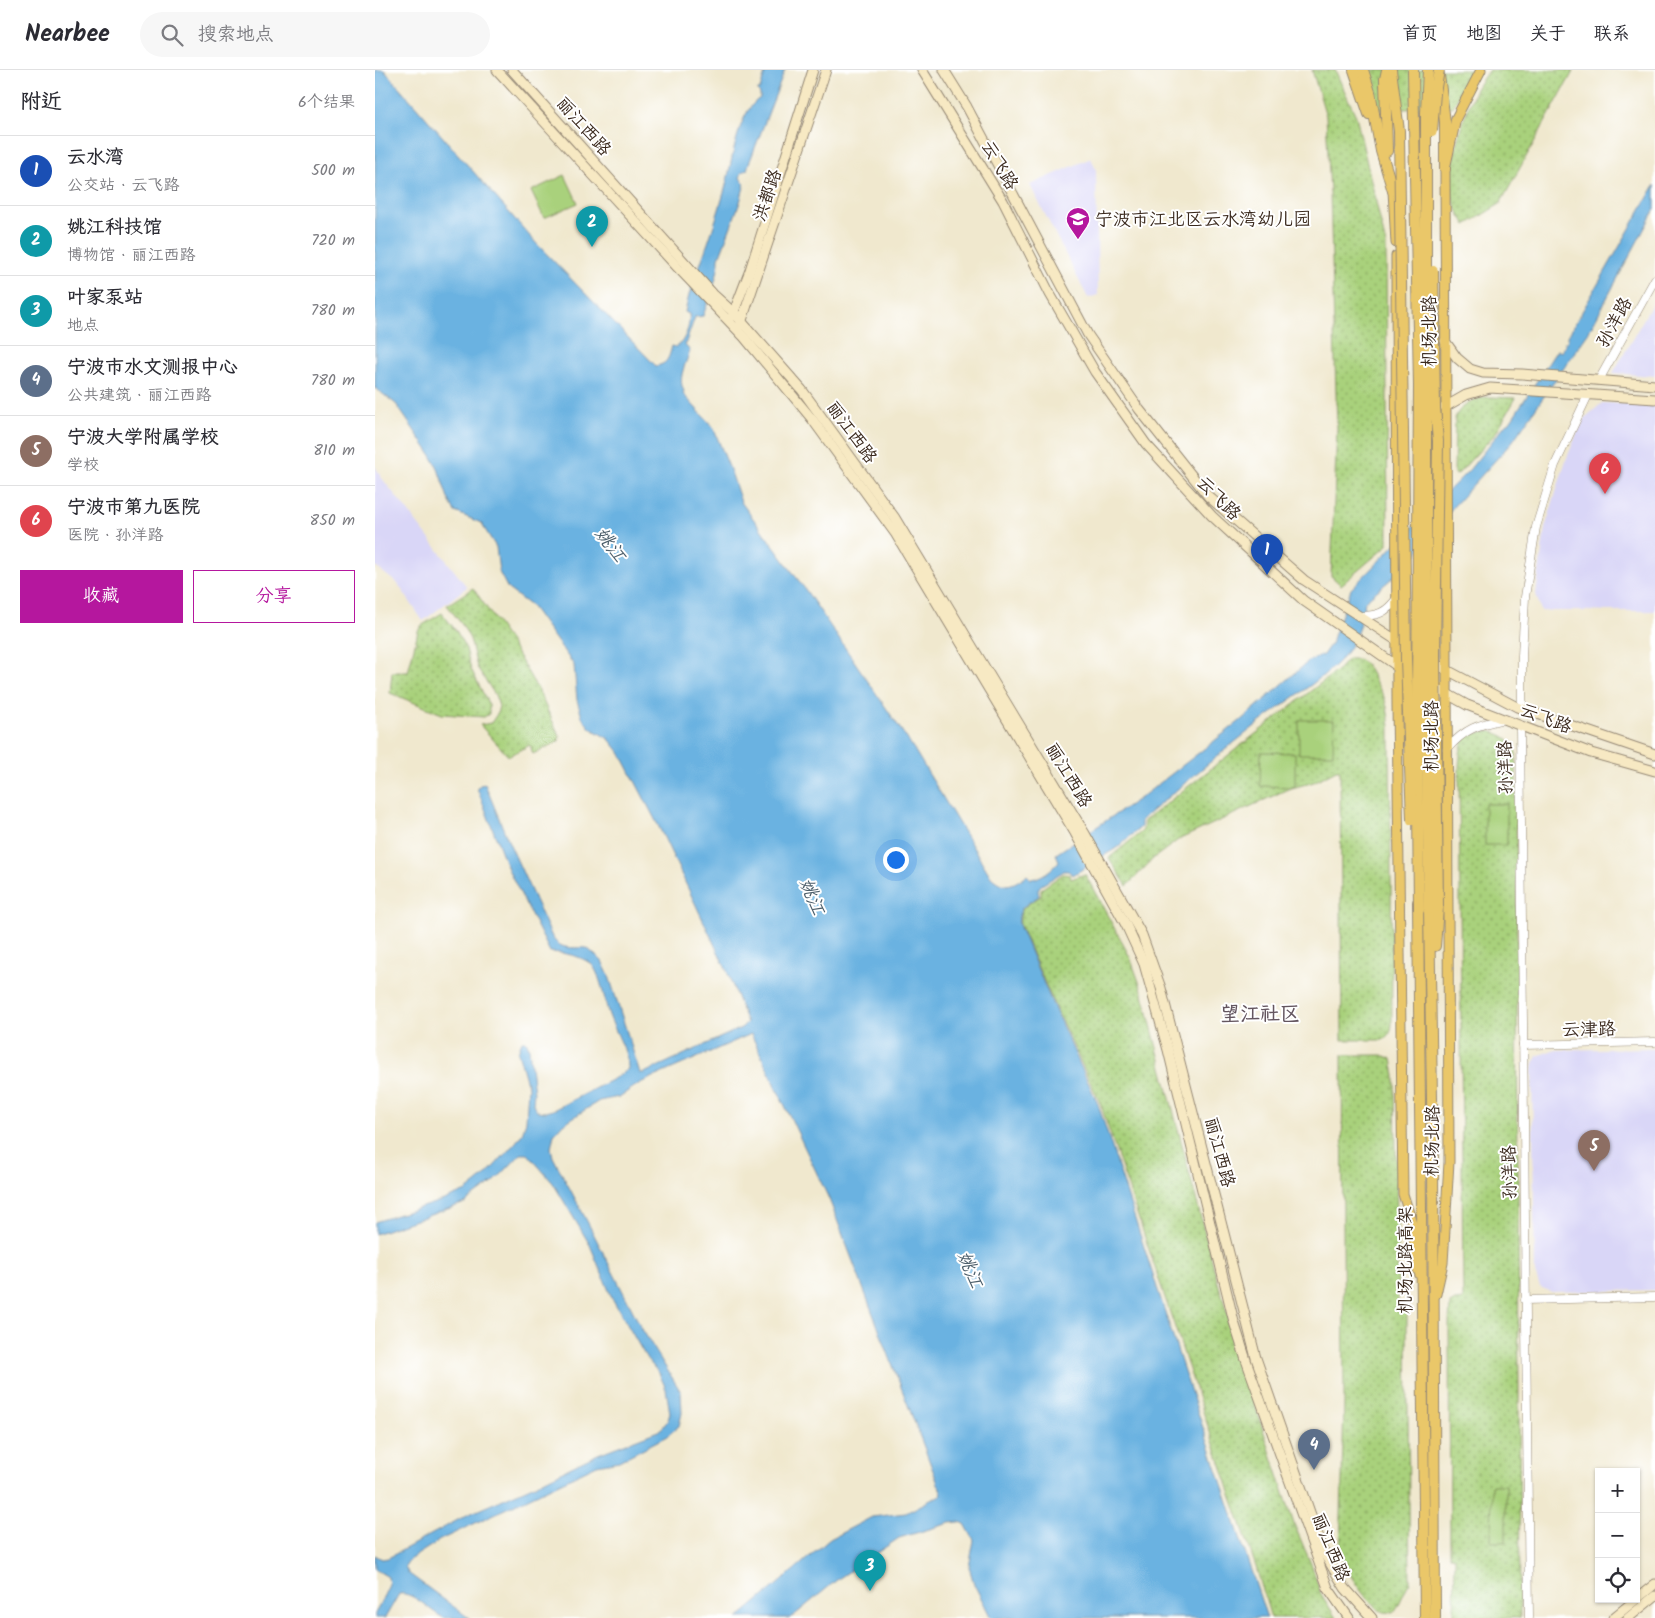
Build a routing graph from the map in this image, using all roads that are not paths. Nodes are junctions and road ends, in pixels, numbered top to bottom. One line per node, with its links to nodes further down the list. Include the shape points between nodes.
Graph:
1 (497, 70): 22 (main road, 丽江西路)
2 (511, 70): 21 (main road, 丽江西路, via 713,294)
3 (813, 70): 21 (main road, 洪都路, via 751,270)
4 (826, 70): 23 (main road, 洪都路)
5 (922, 70): 33 (main road, 云飞路, via 1003,201 1049,294 1095,372 1146,444 1212,516 1304,601)
6 (944, 70): 31 (main road, 云飞路, via 967,107 1088,335 1139,409 1208,496 1304,580)
7 (1353, 70): 17 (highway)
8 (1363, 70): 17 (highway)
9 (1387, 70): 19 (highway, via 1386,145)
10 (1391, 70): 16 (highway)
11 (1399, 70): 16 (highway)
12 (1413, 70): 43 (highway, 机场北路, bridge, via 1419,386 1417,700)
13 (1428, 70): 43 (highway, 机场北路, bridge, via 1426,670)
14 (1439, 70): 18 (highway, via 1445,122); 43 (highway, bridge, via 1432,126 1438,441)
15 (1481, 70): 18 (main road, 机场北路, via 1456,118)
16 (1399, 131): 43 (highway, bridge, via 1405,659 1413,861)
17 (1381, 151): 19 (highway)
18 (1445, 169): 24 (main road, 机场北路)
19 (1393, 191): 30 (main road, 机场北路, via 1396,241)
20 (1655, 279): 25 (street, 孙洋路)
21 (734, 313): 22 (main road, 洪都路); 23 (main road, 丽江西路)
22 (730, 323): 23 (main road, 丽江西路)
23 (740, 327): 42 (main road, 丽江西路, via 895,533)
24 (1445, 341): 25 (main road, via 1457,358 1483,373); 29 (main road, 机场北路)
25 (1599, 380): 26 (main road)
26 (1655, 385)
27 (1589, 394): 28 (main road); 29 (main road, via 1490,388 1466,395); 36 (street, via 1555,465 1536,527 1525,597)
28 (1655, 399)
29 (1445, 407): 34 (main road, 机场北路)
30 (1397, 598): 31 (street, via 1379,614); 32 (main road, 机场北路)
31 (1359, 616): 32 (main road, 云飞路)
32 (1397, 642): 33 (main road, 机场北路); 34 (main road, 云飞路)
33 (1397, 666): 35 (main road, 云飞路); 47 (main road, 机场北路, via 1403,1194 1413,1226 1415,1262)
34 (1446, 670): 35 (main road, 机场北路); 36 (main road, 云飞路)
35 (1447, 694): 37 (main road, 云飞路); 39 (main road, 机场北路)
36 (1522, 708): 40 (main road, 云飞路)
37 (1504, 719): 38 (main road, 云飞路); 39 (street, via 1474,726)
38 (1520, 725): 41 (main road, 云飞路, via 1591,753); 46 (street, 孙洋路)
39 (1447, 749): 50 (main road, 机场北路, via 1449,1162 1443,1263)
40 (1655, 754)
41 (1655, 771)
42 (1097, 864): 54 (main road, 丽江西路, via 1144,964 1245,1360 1325,1581); 55 (main road, 丽江西路, via 1142,935 1161,988 1256,1358 1325,1555 1345,1588)
43 (1429, 909): 47 (highway, 机场北路高架); 50 (highway, 机场北路高架)
44 (1655, 1038): 46 (street, 云津路)
45 (1655, 1042): 46 (street, 云津路)
46 (1523, 1043): 49 (street, 孙洋路)
47 (1421, 1278): 53 (highway, 机场北路高架)
48 (1655, 1297): 49 (street)
49 (1525, 1300): 56 (street, 孙洋路)
50 (1434, 1302): 53 (highway, 机场北路高架)
51 (1655, 1584): 57 (main road)
52 (1655, 1596): 58 (main road)
53 (1430, 1613)
54 (1349, 1618)
55 (1372, 1618)
56 (1529, 1618)
57 (1613, 1618)
58 (1628, 1618)

